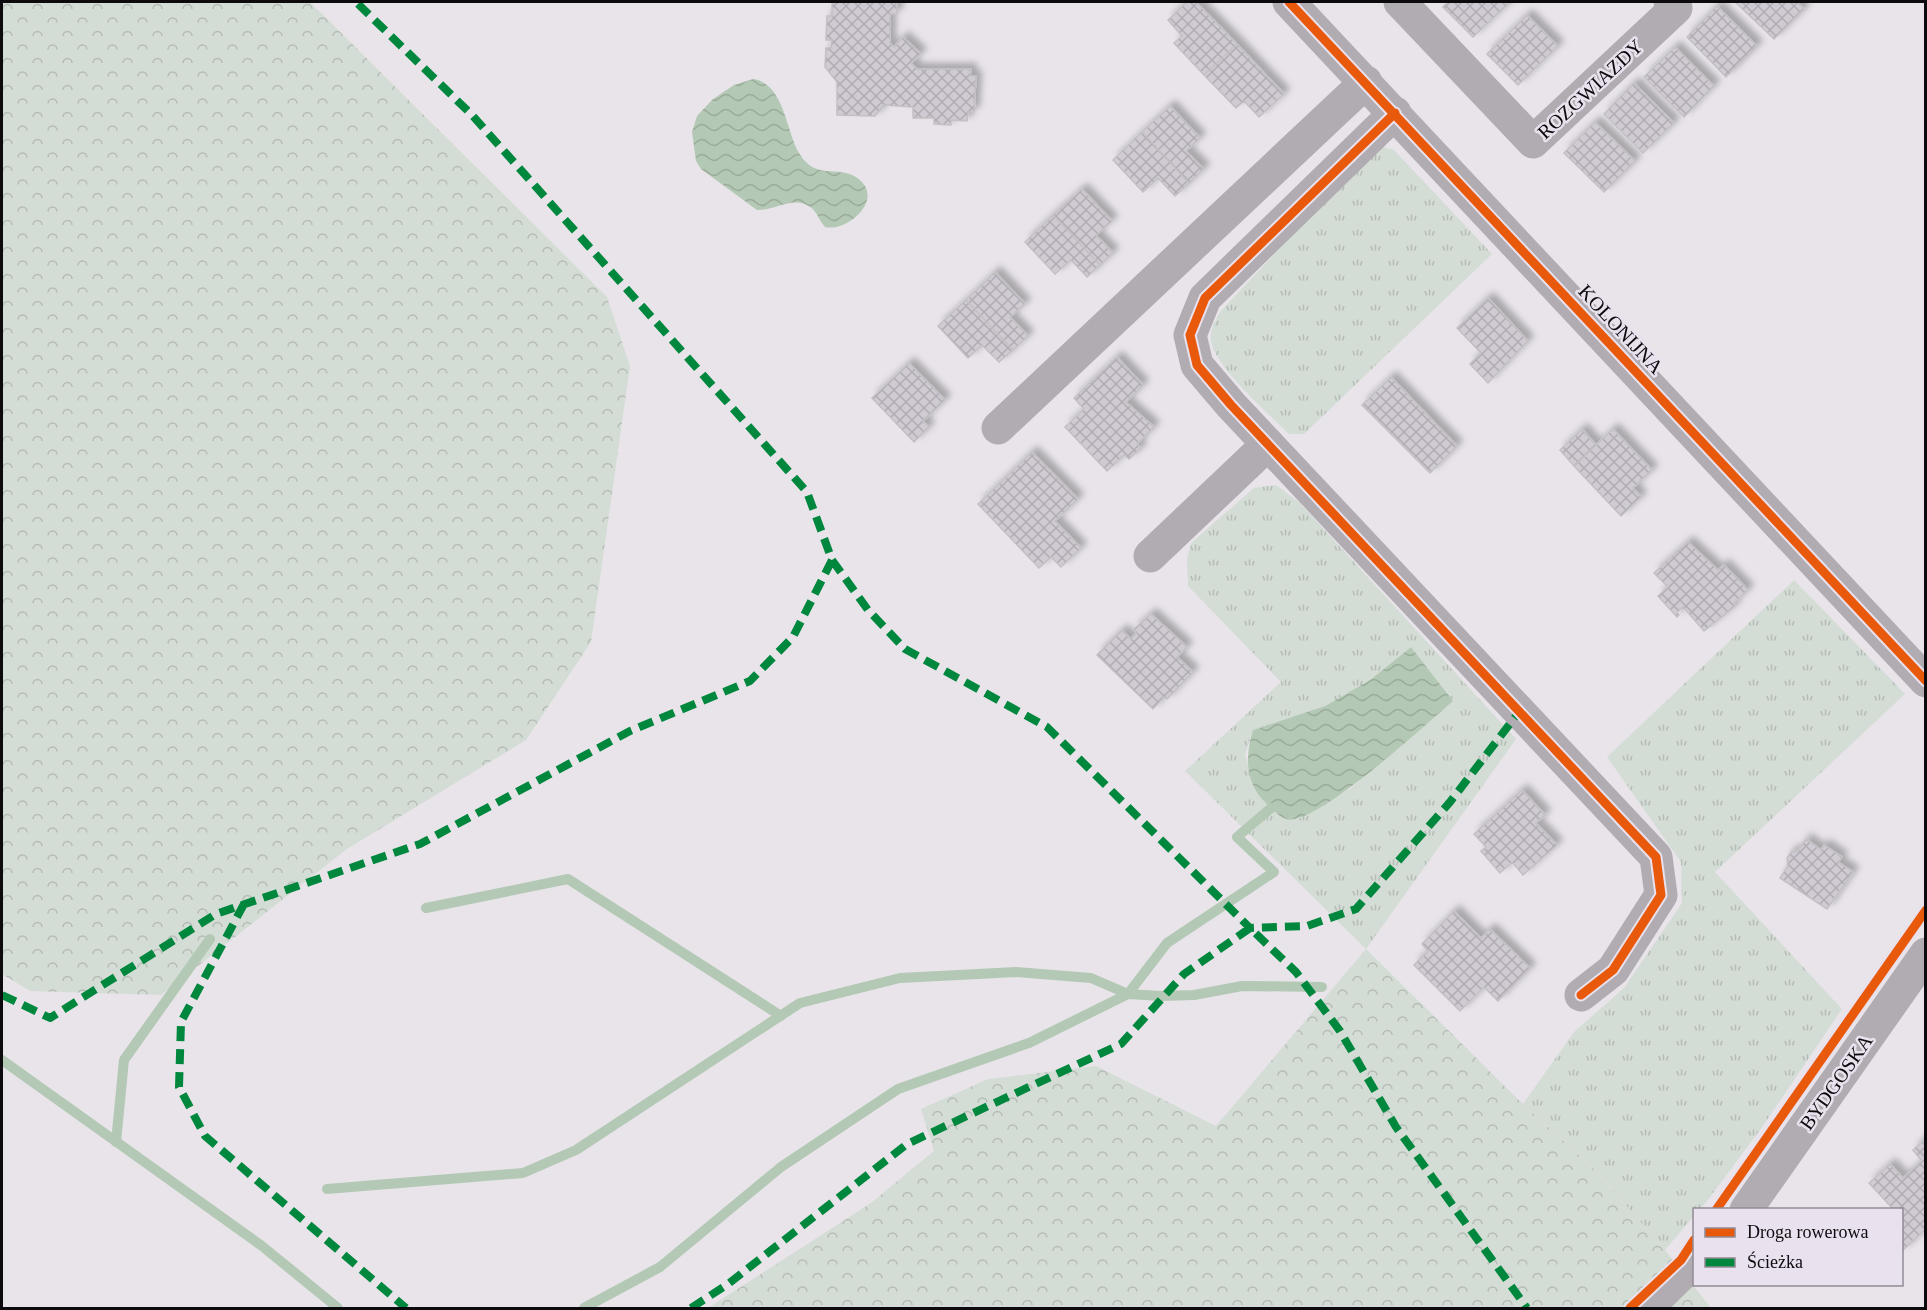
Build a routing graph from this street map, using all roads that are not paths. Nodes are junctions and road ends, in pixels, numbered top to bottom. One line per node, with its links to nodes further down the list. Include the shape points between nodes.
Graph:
1 (1289, 2): 4 (street, KOLONIJNA)
2 (1400, 2): 3 (street, ROZGWIAZDY, via 1533,142)
3 (1676, 4)
4 (1366, 82): 5 (street, KOLONIJNA); 6 (street)
5 (1395, 113): 7 (street, via 1204,298 1190,335 1197,365); 9 (street, KOLONIJNA)
6 (998, 428)
7 (1268, 444): 8 (street); 11 (street, via 1656,857 1661,895 1613,970)
8 (1150, 556)
9 (1926, 681)
10 (1926, 954): 12 (street, BYDGOSKA)
11 (1581, 995)
12 (1747, 1208)
13 (1693, 1264): 14 (street)
14 (1647, 1308)

